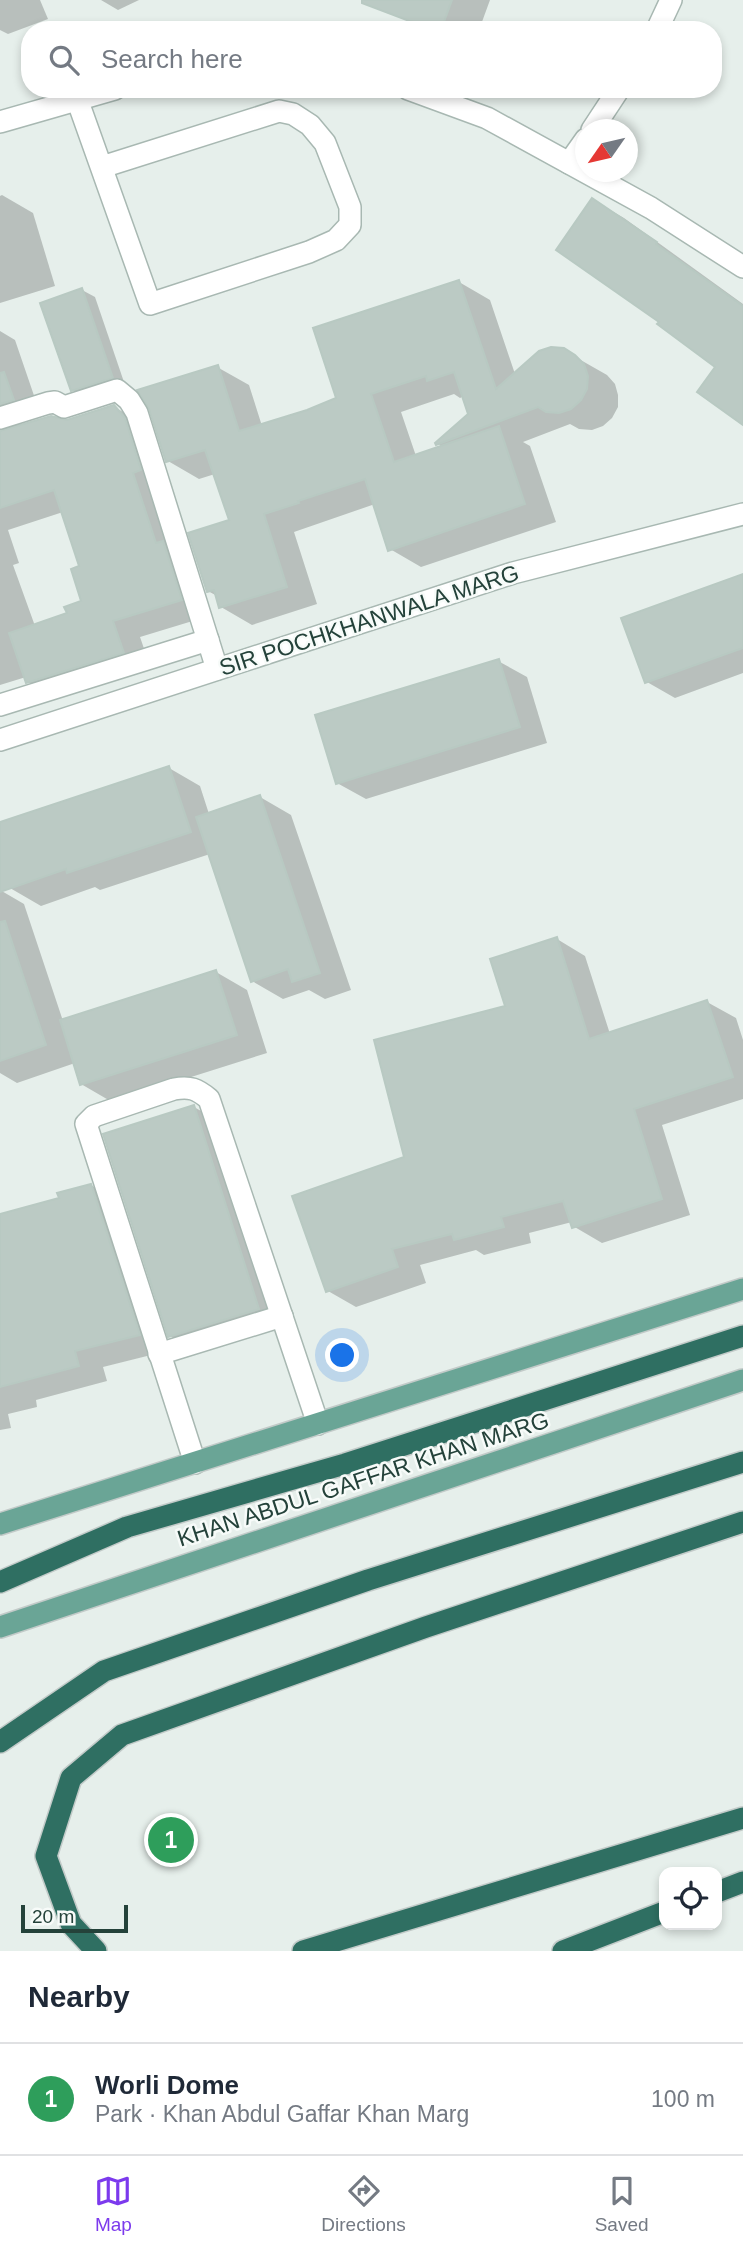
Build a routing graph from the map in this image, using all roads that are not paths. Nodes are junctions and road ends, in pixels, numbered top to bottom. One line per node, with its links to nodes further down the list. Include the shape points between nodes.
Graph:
1 (671, 0): 2 (street)
2 (661, 21)
3 (81, 98): 6 (street)
4 (433, 98): 10 (street, via 487,118)
5 (613, 98): 7 (street)
6 (77, 99): 8 (street); 11 (street)
7 (599, 119)
8 (0, 122)
9 (575, 155): 10 (street)
10 (569, 163): 12 (street)
11 (102, 167): 11 (street, via 279,111 293,114 310,125 325,144 350,207 350,225 336,240 309,252 150,304)
12 (743, 267)
13 (0, 418): 15 (street, via 48,403 64,407 117,390 123,393 137,413)
14 (743, 514): 16 (street, SIR POCHKHANWALA MARG, via 513,573)
15 (208, 640): 16 (street); 17 (street)
16 (217, 669): 18 (street, SIR POCHKHANWALA MARG)
17 (0, 705)
18 (0, 740)
19 (743, 1289): 24 (main road)
20 (282, 1316): 22 (street); 22 (street, via 209,1099 197,1089 174,1089 94,1116 86,1124); 24 (street)
21 (743, 1336): 29 (highway, via 345,1464 127,1527)
22 (159, 1354): 26 (street)
23 (743, 1380): 30 (main road, KHAN ABDUL GAFFAR KHAN MARG)
24 (318, 1424): 26 (main road)
25 (743, 1462): 31 (highway, via 368,1580 104,1671)
26 (195, 1463): 28 (main road)
27 (743, 1522): 36 (highway, via 426,1627 122,1735 71,1778 46,1856 71,1924)
28 (0, 1524)
29 (0, 1582)
30 (0, 1627)
31 (0, 1742)
32 (743, 1818): 37 (highway)
33 (743, 1882): 34 (highway)
34 (722, 1890)
35 (659, 1914): 38 (highway)
36 (96, 1951)
37 (303, 1951)
38 (563, 1951)

